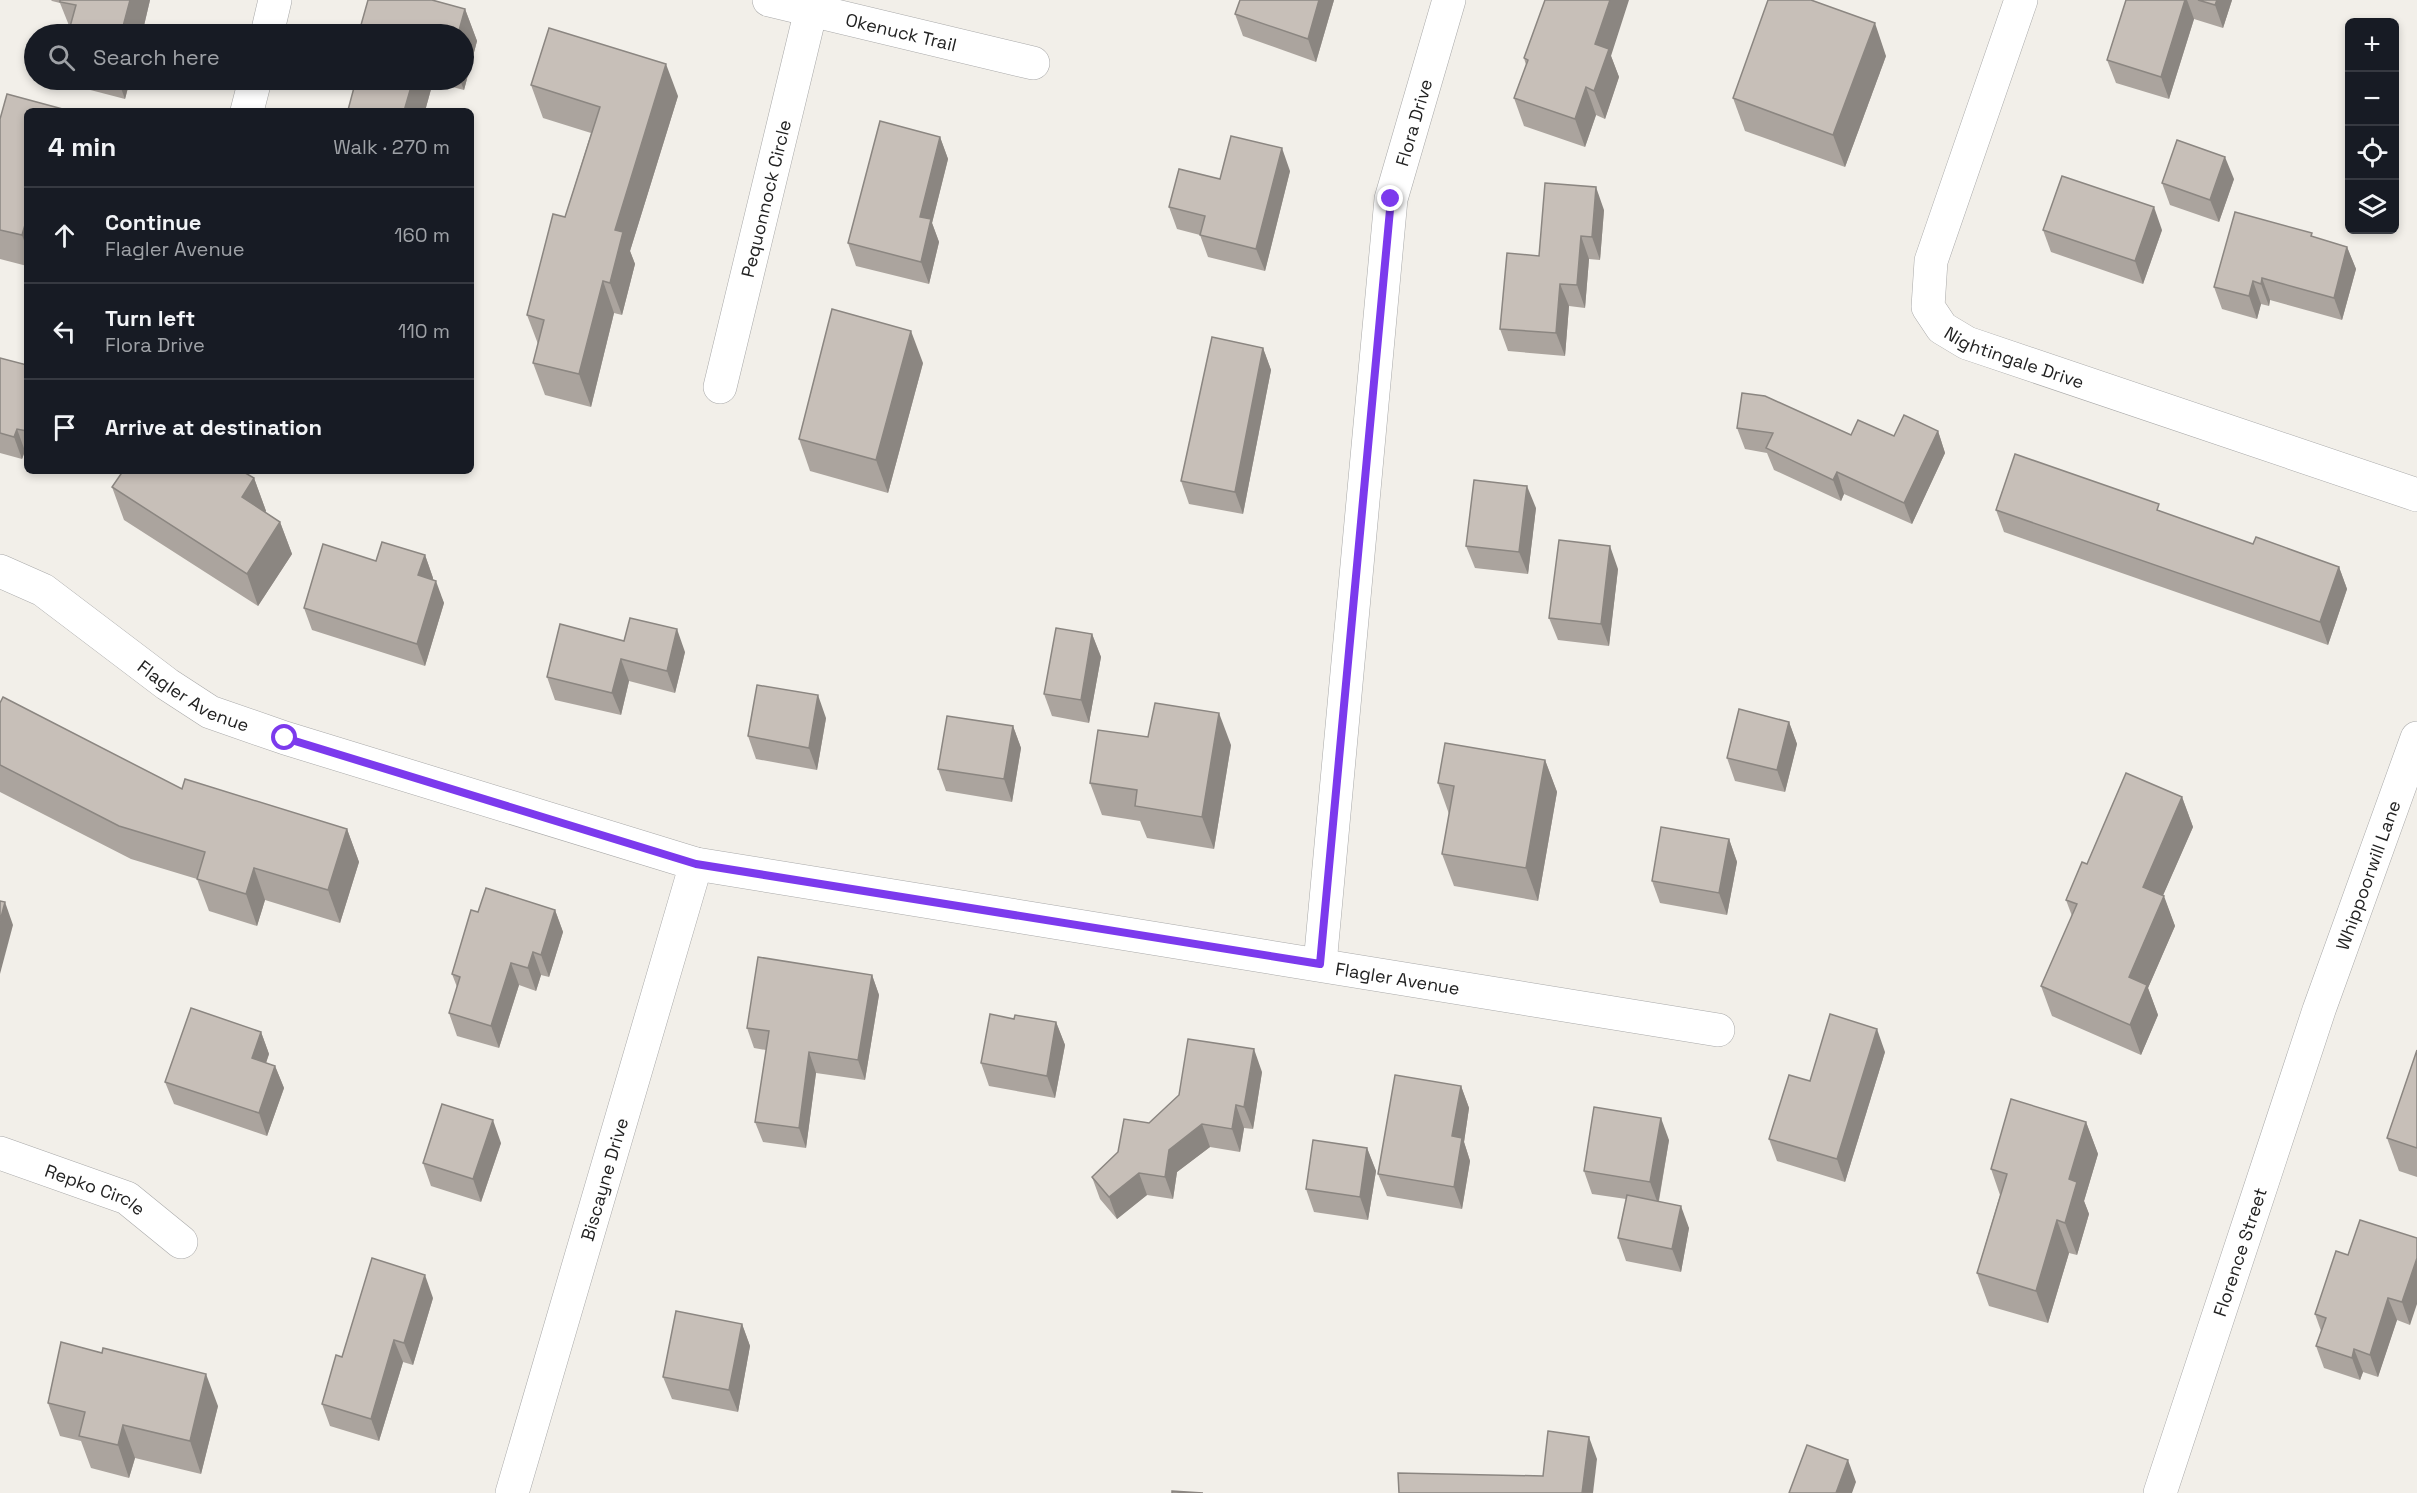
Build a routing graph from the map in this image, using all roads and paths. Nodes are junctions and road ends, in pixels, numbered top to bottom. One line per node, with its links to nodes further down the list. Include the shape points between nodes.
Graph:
1 (275, 0): 6 (street)
2 (770, 0): 5 (street, Okenuck Trail)
3 (1449, 0): 15 (street, Flora Drive, via 1391,199)
4 (2021, 0): 11 (street, Nightingale Drive, via 1931,261 1928,307 1942,328 1967,343)
5 (811, 10): 7 (street, Okenuck Trail); 10 (street, Pequonnock Circle)
6 (269, 24)
7 (1033, 63)
8 (252, 90): 9 (street)
9 (248, 108)
10 (720, 387)
11 (2417, 495)
12 (0, 571): 14 (street, Flagler Avenue, via 43,590 210,712)
13 (2417, 738): 16 (street, Whippoorwill Lane)
14 (696, 864): 15 (street, Flagler Avenue); 20 (street, Biscayne Drive)
15 (1320, 964): 17 (street, Flagler Avenue)
16 (2319, 1010): 21 (street, Florence Street)
17 (1718, 1030)
18 (0, 1153): 19 (street, Repko Circle, via 127,1198)
19 (181, 1242)
20 (512, 1493)
21 (2160, 1493)

